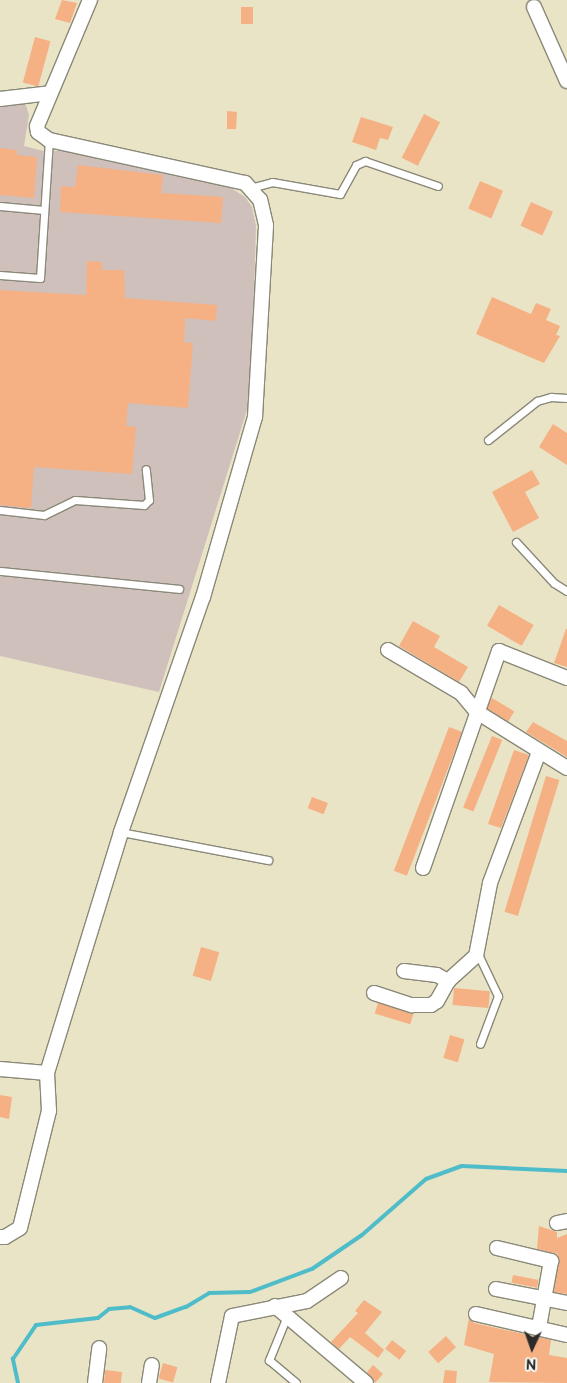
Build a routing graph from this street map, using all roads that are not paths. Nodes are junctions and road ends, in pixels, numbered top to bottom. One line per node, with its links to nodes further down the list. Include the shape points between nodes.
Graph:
1 (90, 0): 4 (street)
2 (534, 7): 3 (street)
3 (567, 81)
4 (50, 93): 5 (street); 6 (street, via 37,126 38,132)
5 (0, 99)
6 (49, 140): 8 (street, via 245,183); 10 (lane)
7 (438, 186): 8 (lane, via 365,161 356,165 340,194 272,182)
8 (250, 188): 25 (street, via 260,200 266,226 255,417 202,597)
9 (0, 206): 10 (lane)
10 (44, 210): 11 (lane, via 40,278)
11 (0, 276)
12 (567, 398): 13 (lane, via 551,397 537,401)
13 (488, 440)
14 (146, 469): 15 (lane, via 149,500 144,505 74,500 44,515)
15 (0, 510)
16 (516, 542): 19 (lane, via 554,583)
17 (0, 571): 18 (lane)
18 (179, 588)
19 (567, 591)
20 (388, 650): 22 (street, via 461,693)
21 (567, 678): 22 (street, via 499,651)
22 (477, 712): 23 (street); 27 (street)
23 (539, 752): 24 (street); 28 (street, via 490,883)
24 (567, 768)
25 (121, 832): 26 (lane); 34 (street)
26 (268, 860)
27 (422, 868)
28 (477, 952): 30 (street); 32 (lane, via 498,996)
29 (404, 971): 30 (street, via 437,975)
30 (448, 981): 31 (street, via 437,1001 431,1005 412,1005)
31 (374, 993)
32 (480, 1044)
33 (0, 1069): 34 (street)
34 (47, 1073): 35 (street, via 49,1111 20,1228)
35 (0, 1237)
36 (497, 1248): 39 (street, via 552,1260)
37 (341, 1278): 41 (street, via 316,1298)
38 (496, 1289): 39 (street)
39 (545, 1299): 40 (street); 44 (street)
40 (567, 1303)
41 (275, 1306): 43 (street); 50 (street, via 236,1314 230,1319)
42 (476, 1314): 44 (street)
43 (287, 1316): 51 (lane, via 270,1360); 52 (street)
44 (539, 1328): 45 (street)
45 (567, 1335)
46 (99, 1348): 48 (street)
47 (152, 1365): 49 (street)
48 (95, 1383)
49 (150, 1383)
50 (218, 1383)
51 (296, 1383)
52 (366, 1383)

